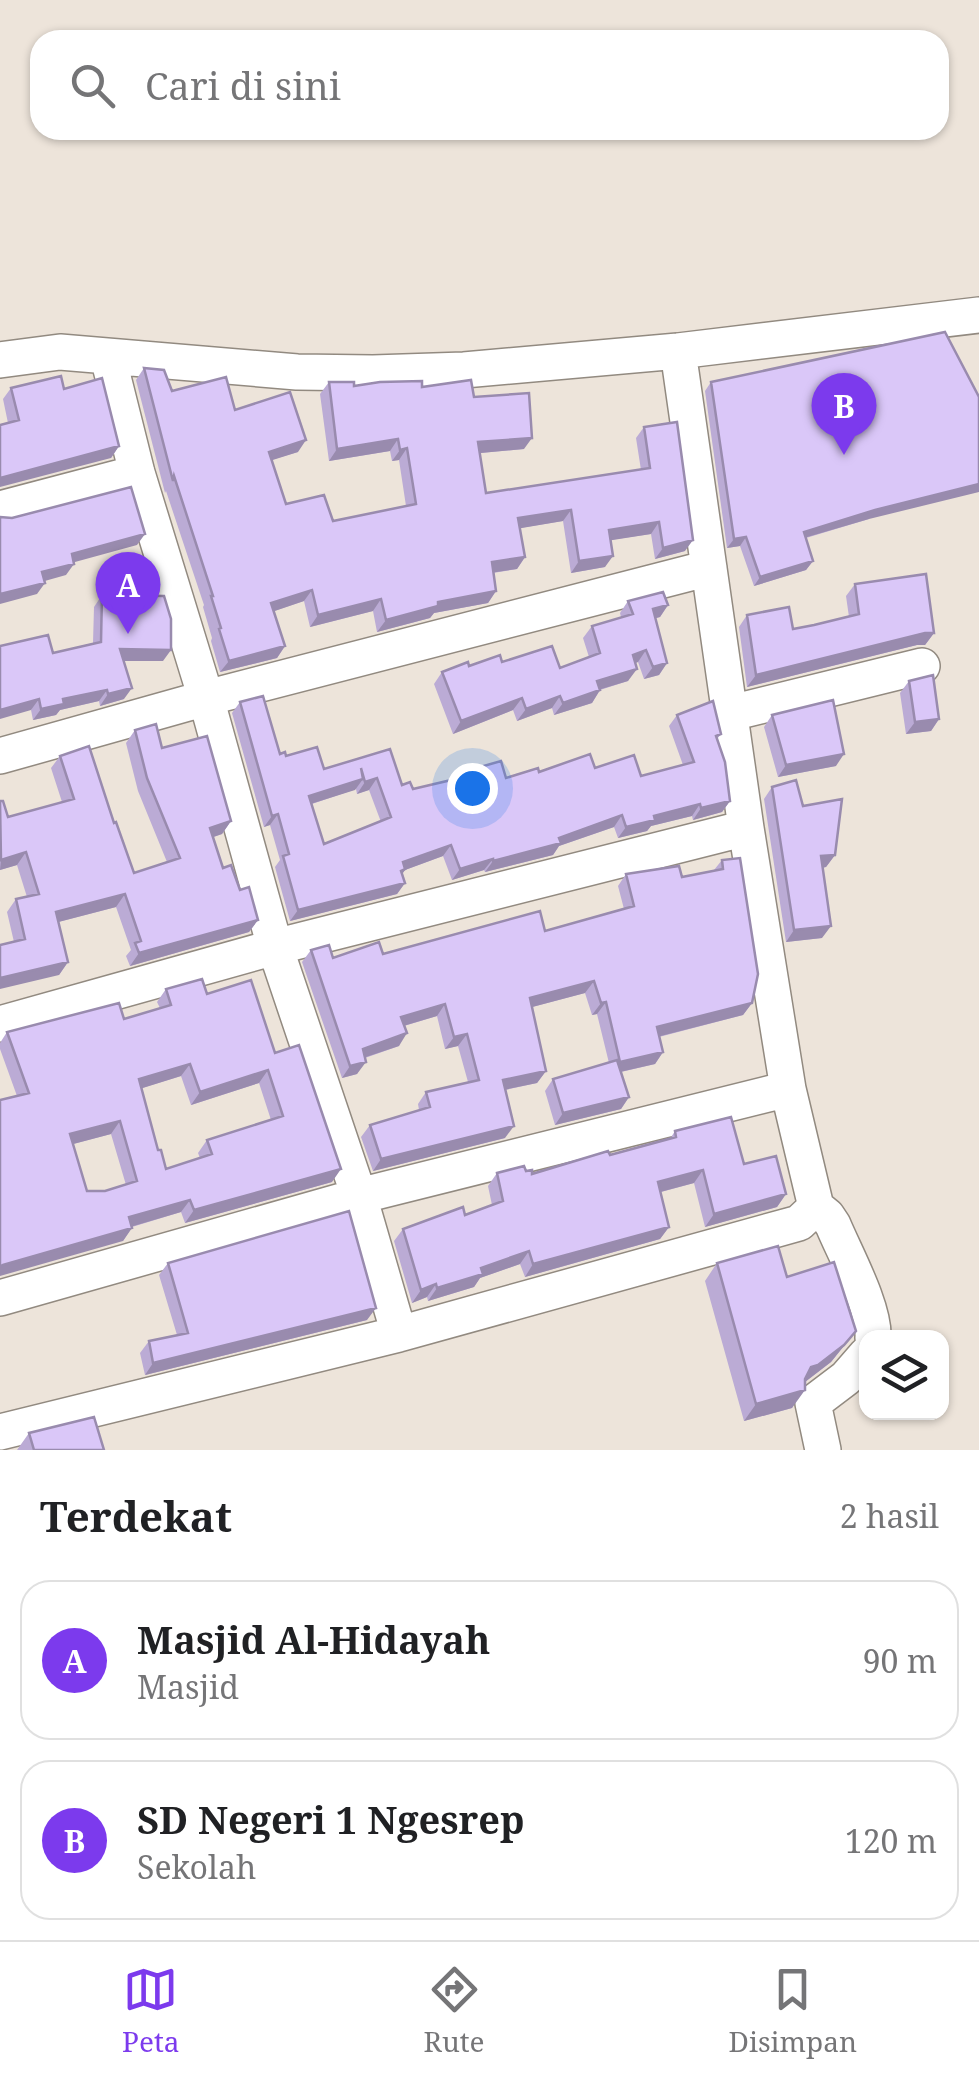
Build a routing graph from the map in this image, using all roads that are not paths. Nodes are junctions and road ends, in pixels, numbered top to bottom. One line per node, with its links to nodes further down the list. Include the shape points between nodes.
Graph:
1 (979, 315): 2 (street)
2 (678, 350): 3 (street, via 373,373); 7 (street)
3 (108, 356): 4 (street, via 60,352); 5 (street)
4 (0, 360)
5 (137, 472): 6 (street); 9 (street)
6 (0, 509)
7 (709, 568): 9 (street); 10 (street)
8 (922, 666): 10 (street)
9 (206, 698): 11 (street); 13 (street)
10 (731, 713): 12 (street)
11 (0, 756)
12 (746, 828): 13 (street); 15 (street)
13 (275, 947): 14 (street); 16 (street)
14 (0, 1024)
15 (788, 1089): 16 (street); 17 (street)
16 (359, 1196): 18 (street); 20 (street)
17 (816, 1207): 19 (street, via 833,1225); 20 (street, via 798,1223)
18 (0, 1298)
19 (874, 1330)
20 (399, 1334): 22 (street)
21 (859, 1363): 23 (street, via 812,1403)
22 (0, 1432)
23 (823, 1450)

